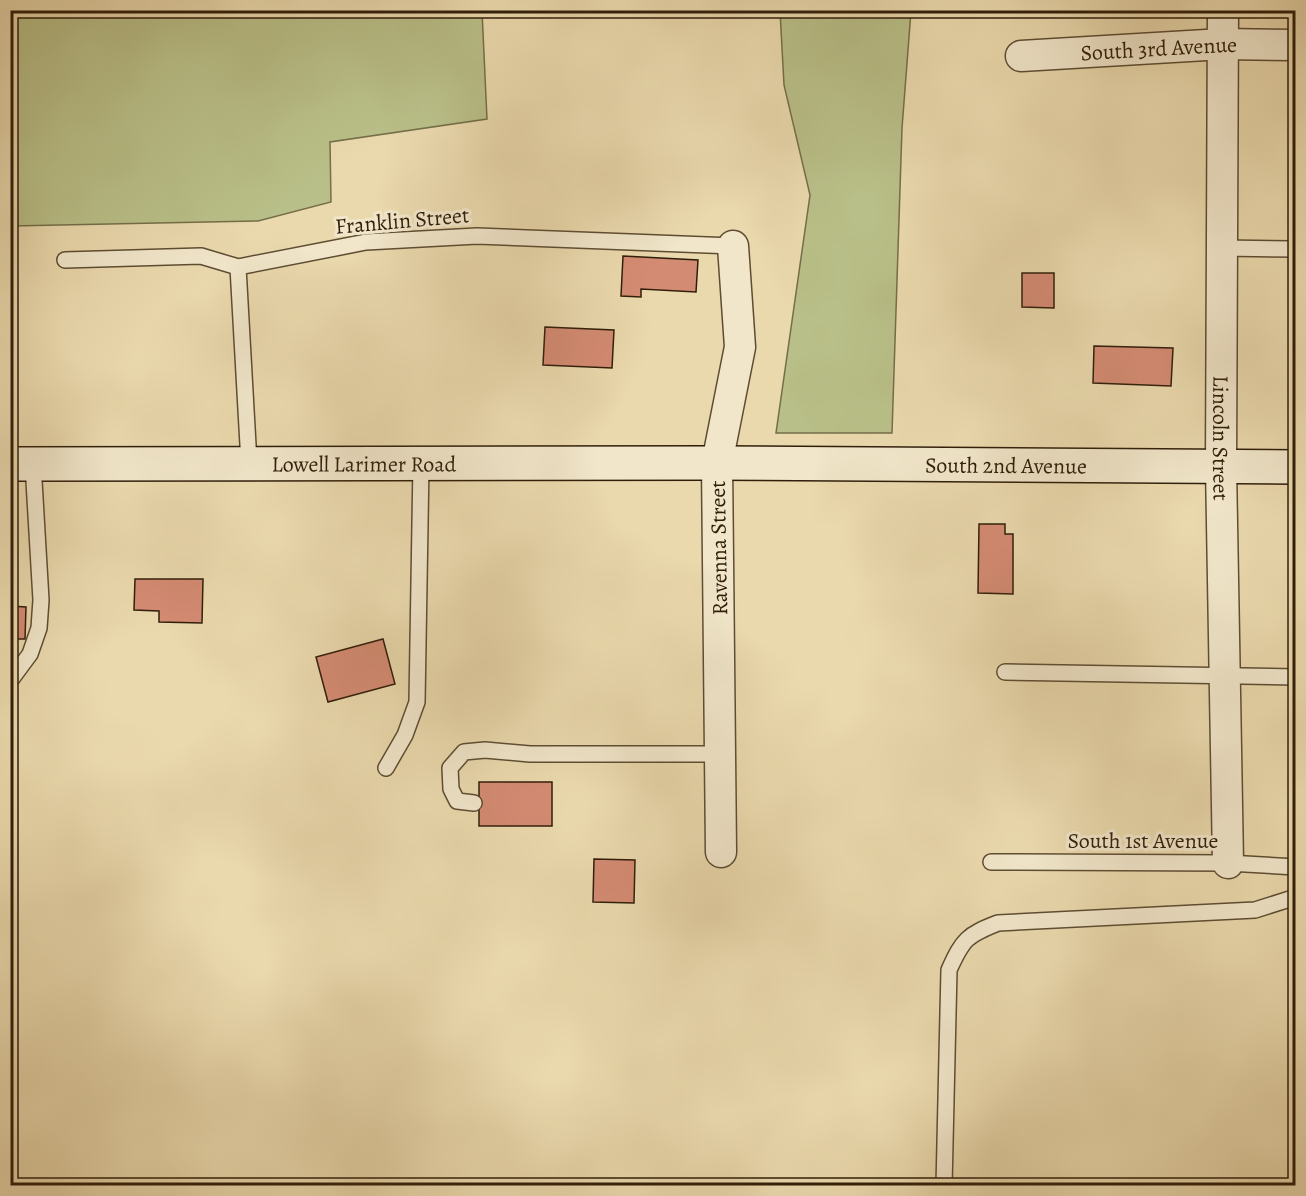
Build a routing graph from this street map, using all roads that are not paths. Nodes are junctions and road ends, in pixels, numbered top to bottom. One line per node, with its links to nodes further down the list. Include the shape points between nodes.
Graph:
1 (1223, 10): 2 (street, Lincoln Street)
2 (1223, 44): 3 (street, South 3rd Avenue); 4 (street, South 3rd Avenue); 6 (street, Lincoln Street)
3 (1296, 45)
4 (1021, 56)
5 (733, 246): 9 (lane, Franklin Street, via 477,236 366,242); 10 (street, Ravenna Street, via 740,347)
6 (1222, 248): 7 (lane); 14 (street, Lincoln Street)
7 (1296, 249)
8 (65, 260): 9 (lane, via 201,256)
9 (238, 267): 12 (lane)
10 (717, 463): 13 (main road, Lowell Larimer Road); 14 (main road, South 2nd Avenue); 20 (street, Ravenna Street)
11 (22, 464): 12 (main road, Lowell Larimer Road); 19 (lane, via 41,600 39,628 30,654)
12 (249, 464): 13 (main road, Lowell Larimer Road)
13 (421, 464): 21 (lane, via 417,702 405,735)
14 (1221, 466): 15 (main road, South 2nd Avenue); 17 (street, Lincoln Street)
15 (1296, 467)
16 (1005, 672): 17 (lane)
17 (1225, 674): 18 (lane); 25 (street, Lincoln Street)
18 (1296, 677)
19 (10, 681)
20 (720, 754): 22 (lane, via 464,752 450,768 451,789 457,801); 23 (street, Ravenna Street)
21 (386, 768)
22 (474, 803)
23 (721, 852)
24 (991, 862): 25 (lane, South 1st Avenue)
25 (1228, 863): 26 (lane, South 1st Avenue)
26 (1296, 867)
27 (1296, 897): 28 (lane, via 1255,910 998,923 971,933 949,970)
28 (944, 1185)

